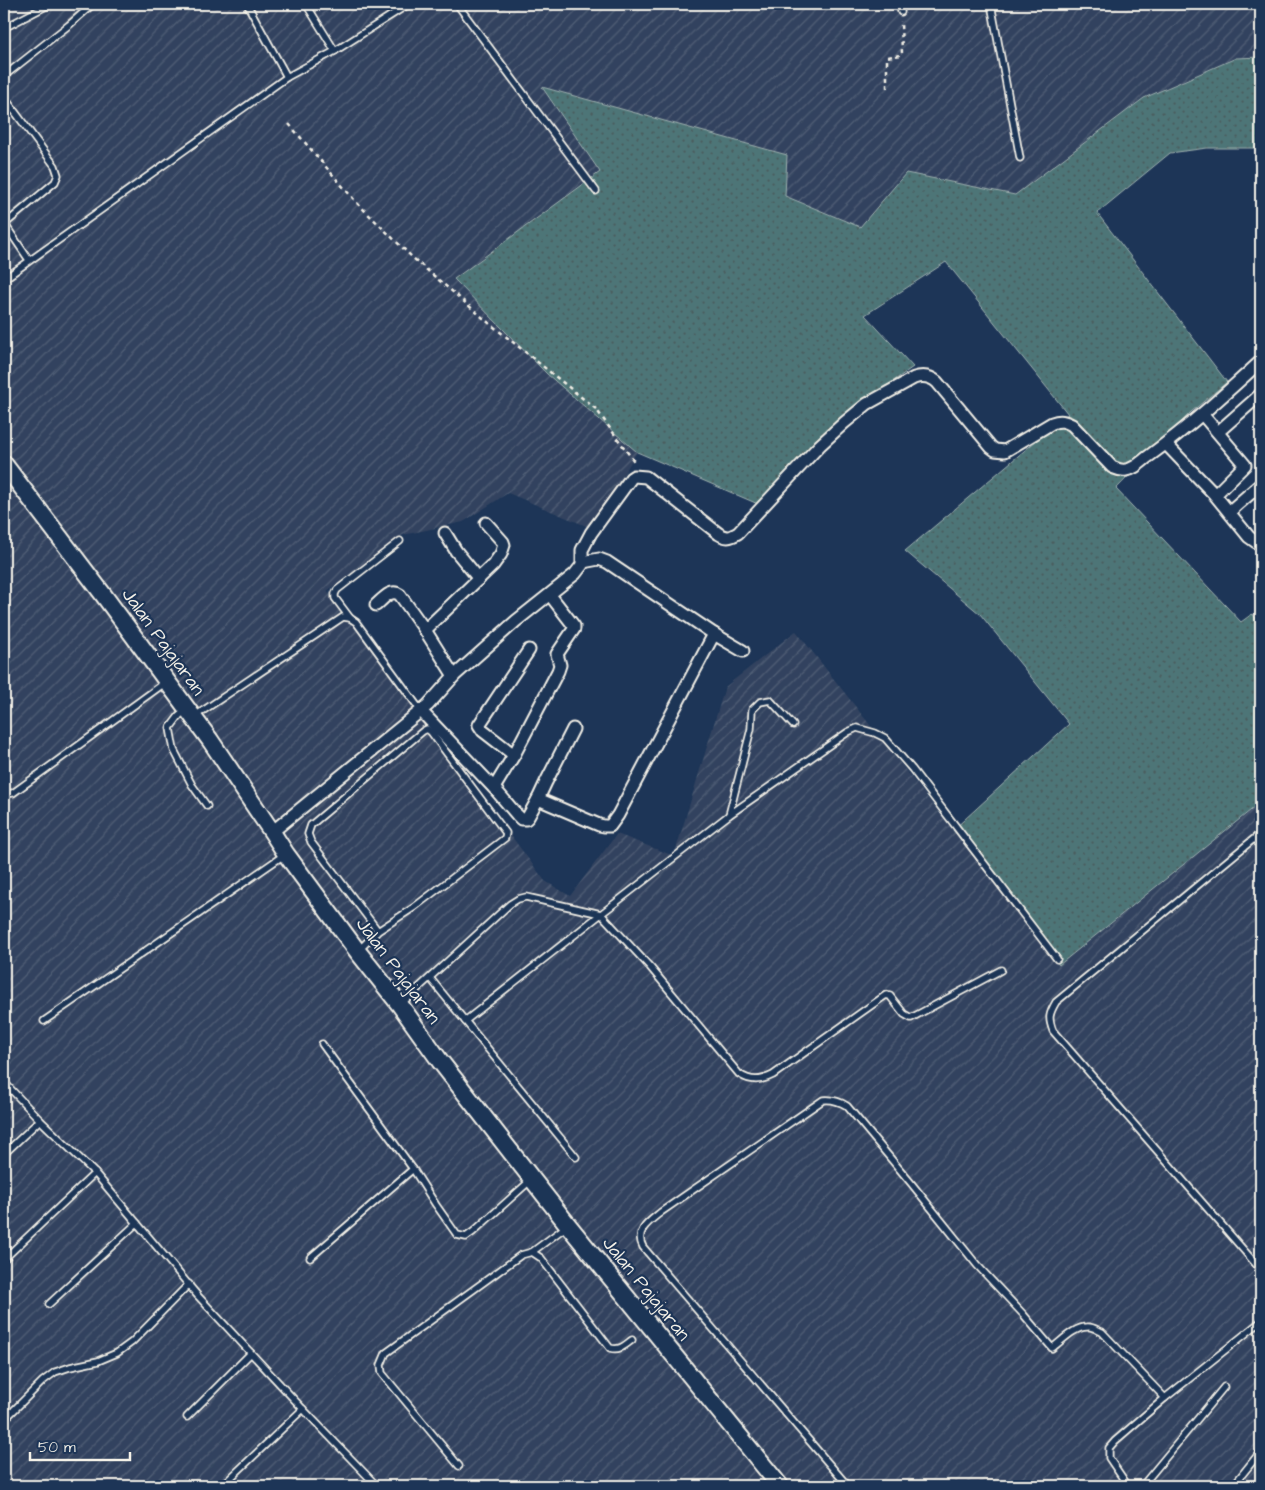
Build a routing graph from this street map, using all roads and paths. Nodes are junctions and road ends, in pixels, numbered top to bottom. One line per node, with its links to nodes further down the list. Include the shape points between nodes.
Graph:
1 (50, 4): 10 (lane)
2 (93, 4): 12 (lane)
3 (247, 4): 13 (lane)
4 (306, 4): 11 (lane)
5 (409, 4): 11 (lane)
6 (458, 4): 18 (lane)
7 (900, 4): 9 (lane)
8 (992, 4): 17 (lane)
9 (901, 12): 14 (path, via 902,56 886,56)
10 (4, 28)
11 (335, 51): 13 (lane)
12 (4, 76)
13 (287, 77): 20 (lane)
14 (887, 88)
15 (4, 97): 19 (lane, via 55,166 58,175 55,182)
16 (289, 124): 28 (path, via 357,203 413,258 596,409)
17 (1020, 158)
18 (596, 191)
19 (4, 224): 20 (lane)
20 (29, 260): 21 (lane)
21 (4, 279)
22 (1261, 361): 24 (street)
23 (1261, 394): 25 (street)
24 (1202, 414): 25 (street); 26 (street)
25 (1218, 432): 30 (street, via 1245,465)
26 (1166, 444): 28 (street, via 1134,467 1118,470 1072,425 1059,421 1005,451 995,450 937,382 920,376 867,404 844,423 732,536 719,534); 30 (street)
27 (4, 464): 46 (main road, Jalan Pajajaran)
28 (646, 477): 36 (street, via 634,476 628,480 591,533 582,550)
29 (1261, 484): 31 (street)
30 (1215, 494): 31 (street)
31 (1229, 512): 34 (street, via 1249,537 1256,542)
32 (486, 523): 37 (street, via 504,545 501,554)
33 (445, 533): 37 (street)
34 (1261, 539)
35 (400, 541): 40 (lane, via 337,590 335,598)
36 (583, 562): 38 (street, via 580,569); 42 (street, via 599,559 607,562)
37 (479, 579): 41 (street)
38 (550, 595): 45 (street); 51 (street, via 574,629 557,654 558,671)
39 (376, 605): 41 (street, via 392,592 397,592)
40 (350, 618): 47 (lane); 48 (lane, via 343,617)
41 (425, 630): 45 (street)
42 (714, 634): 44 (street); 54 (street, via 610,826)
43 (529, 650): 51 (street, via 479,725)
44 (743, 651)
45 (454, 676): 47 (street)
46 (167, 682): 48 (main road, Jalan Pajajaran); 53 (lane, via 13,792)
47 (421, 711): 52 (street); 57 (street)
48 (190, 713): 55 (lane, via 179,716 170,728 174,750); 57 (main road, Jalan Pajajaran)
49 (793, 724): 56 (lane, via 770,700 760,702 752,710 751,729)
50 (573, 729): 54 (street)
51 (514, 755): 52 (street)
52 (494, 788): 54 (street, via 522,819 528,818)
53 (4, 794)
54 (538, 799)
55 (207, 806)
56 (729, 815): 60 (lane); 63 (lane, via 848,732 857,728 875,733 885,738 912,769)
57 (272, 832): 59 (main road, Jalan Pajajaran)
58 (1261, 833): 84 (lane, via 1056,1002 1049,1018 1053,1032)
59 (286, 854): 62 (main road, Jalan Pajajaran); 67 (lane)
60 (601, 914): 64 (lane, via 746,1079 763,1080 773,1075 886,995 911,1018); 65 (lane, via 518,899); 68 (lane)
61 (378, 931): 61 (lane, via 505,838 506,833 427,729 311,824 308,834); 62 (lane)
62 (358, 952): 66 (main road, Jalan Pajajaran)
63 (1057, 959)
64 (1001, 970)
65 (430, 978): 66 (lane); 68 (lane)
66 (400, 1005): 76 (main road, Jalan Pajajaran)
67 (44, 1021)
68 (465, 1021): 73 (lane)
69 (322, 1044): 74 (lane)
70 (4, 1082): 71 (lane)
71 (40, 1120): 72 (lane); 75 (lane)
72 (4, 1154)
73 (576, 1157)
74 (413, 1169): 76 (lane, via 457,1235 462,1237 473,1232); 82 (lane)
75 (95, 1173): 77 (lane); 81 (lane)
76 (532, 1179): 78 (main road, Jalan Pajajaran)
77 (137, 1223): 85 (lane); 86 (lane)
78 (568, 1225): 80 (lane); 97 (main road, Jalan Pajajaran)
79 (4, 1248): 81 (lane)
80 (532, 1252): 88 (lane, via 541,1258 610,1348 616,1350); 96 (lane, via 521,1255 386,1353 380,1365 382,1373)
81 (9, 1254): 83 (lane)
82 (310, 1258)
83 (4, 1259)
84 (1261, 1270)
85 (189, 1284): 89 (lane); 94 (lane, via 132,1342 98,1361 55,1372)
86 (49, 1304)
87 (1259, 1323): 91 (lane)
88 (632, 1340)
89 (251, 1353): 92 (lane); 93 (lane)
90 (1224, 1387): 102 (lane)
91 (1165, 1398): 100 (lane, via 1102,1332 1093,1328 1082,1328 1052,1348 977,1265 847,1106 830,1099 823,1100 661,1212 642,1229 640,1242); 101 (lane, via 1109,1448 1109,1458)
92 (303, 1409): 98 (lane); 99 (lane)
93 (187, 1416)
94 (4, 1420)
95 (1261, 1451): 103 (lane)
96 (460, 1466)
97 (776, 1485)
98 (222, 1486)
99 (377, 1486)
100 (848, 1486)
101 (1128, 1486)
102 (1142, 1486)
103 (1233, 1486)

